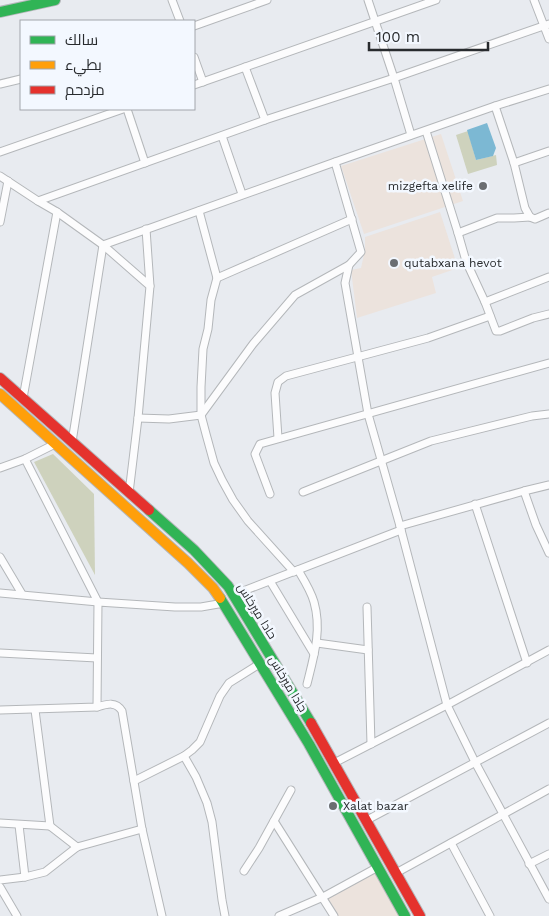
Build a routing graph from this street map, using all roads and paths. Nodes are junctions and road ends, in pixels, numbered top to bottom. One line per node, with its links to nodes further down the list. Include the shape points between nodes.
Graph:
1 (55, 0): 7 (main road)
2 (172, 0): 8 (street)
3 (267, 0): 11 (street)
4 (368, 0): 9 (street)
5 (436, 0): 9 (street)
6 (534, 0): 10 (street)
7 (0, 12)
8 (180, 20)
9 (375, 21): 14 (street); 15 (street)
10 (547, 24): 12 (street); 15 (street)
11 (195, 26)
12 (549, 39)
13 (195, 60): 17 (street)
14 (245, 67): 17 (street); 24 (street)
15 (394, 78): 24 (street); 26 (street)
16 (20, 79): 18 (street)
17 (203, 82): 19 (street)
18 (0, 84)
19 (195, 85)
20 (549, 88): 21 (street)
21 (496, 106): 25 (street); 32 (street)
22 (120, 110): 29 (street)
23 (127, 110): 31 (street)
24 (265, 120): 27 (street)
25 (426, 130): 26 (street); 44 (street)
26 (412, 135): 30 (street)
27 (222, 136): 31 (street); 35 (street)
28 (549, 151): 32 (street)
29 (0, 152)
30 (335, 162): 35 (street); 41 (street)
31 (145, 163): 36 (street)
32 (514, 163): 40 (street)
33 (0, 176): 34 (street)
34 (8, 181): 36 (street); 42 (street)
35 (242, 194): 37 (street)
36 (38, 201): 38 (street)
37 (199, 211): 43 (street); 48 (street)
38 (57, 212): 45 (street); 56 (street)
39 (549, 213): 40 (street, via 535,219)
40 (530, 217): 44 (street, via 497,218)
41 (352, 218): 46 (street, via 361,252); 48 (street)
42 (0, 222)
43 (146, 229): 45 (street); 49 (street)
44 (458, 233): 50 (street, via 466,261)
45 (103, 245): 49 (street); 63 (street)
46 (349, 265): 53 (street, via 344,283); 60 (street, via 295,295 252,344)
47 (549, 277): 50 (street)
48 (216, 278): 60 (street, via 203,349)
49 (150, 286): 61 (street)
50 (485, 302): 52 (street)
51 (549, 314): 52 (street, via 500,331 496,331)
52 (490, 316): 53 (street, via 428,338)
53 (358, 356): 58 (street); 62 (street, via 286,376 278,382 275,393)
54 (549, 363): 58 (street)
55 (0, 378): 56 (main road, حادا ميرخاس)
56 (23, 398): 63 (main road, حادا ميرخاس)
57 (2, 400): 64 (main road, جادا ميرخاس)
58 (368, 414): 62 (street); 66 (street)
59 (549, 414): 66 (street, via 431,441)
60 (201, 415): 61 (street); 77 (street, via 214,463 233,500 248,521)
61 (138, 418): 71 (street)
62 (278, 438): 72 (street, via 260,444 255,454)
63 (72, 442): 71 (main road, حادا ميرخاس)
64 (56, 444): 65 (street); 83 (main road, جادا ميرخاس, via 197,571)
65 (24, 459): 67 (street); 82 (street)
66 (381, 461): 70 (street); 74 (street)
67 (0, 468)
68 (549, 485): 69 (street)
69 (524, 491): 73 (street); 75 (street)
70 (303, 492)
71 (129, 493): 81 (main road, حادا ميرخاس, via 208,564)
72 (270, 494)
73 (475, 504): 74 (street); 92 (street)
74 (401, 528): 77 (street); 94 (street)
75 (549, 553)
76 (0, 557): 80 (street)
77 (296, 571): 78 (street); 85 (street, via 308,587 315,608)
78 (270, 581): 81 (street); 89 (street)
79 (0, 593): 80 (street)
80 (22, 594): 82 (street)
81 (233, 595): 102 (main road, حادا ميرخاس)
82 (98, 602): 83 (street, via 175,607); 90 (street)
83 (224, 603): 91 (main road, جادا ميرخاس)
84 (367, 607): 86 (street)
85 (317, 643): 86 (street); 89 (street)
86 (368, 650): 99 (street)
87 (549, 650): 92 (street)
88 (0, 653): 90 (street)
89 (314, 654): 93 (street)
90 (97, 658): 95 (street)
91 (262, 663): 100 (street, via 229,683 200,742); 117 (main road, جادا ميرخاس)
92 (527, 663): 94 (street)
93 (307, 684)
94 (447, 705): 99 (street); 101 (street)
95 (97, 707): 97 (street); 103 (street, via 114,704 122,711)
96 (0, 710): 97 (street)
97 (35, 710): 111 (street)
98 (549, 723): 101 (street)
99 (371, 744): 102 (street)
100 (184, 756): 103 (street); 127 (street, via 196,777 212,822)
101 (474, 762): 106 (street); 107 (street)
102 (334, 763): 107 (main road, حادا ميرخاس)
103 (134, 781): 112 (street)
104 (549, 789): 106 (street)
105 (291, 790): 108 (street)
106 (502, 814): 113 (street); 116 (street)
107 (366, 820): 119 (main road, حادا ميرخاس)
108 (274, 821): 118 (street); 123 (street)
109 (0, 822): 110 (street)
110 (19, 824): 111 (street); 120 (street)
111 (50, 826): 114 (street)
112 (142, 829): 114 (street); 126 (street)
113 (451, 843): 119 (street); 132 (street)
114 (77, 847): 120 (street, via 45,872)
115 (549, 854): 116 (street)
116 (529, 864): 124 (street)
117 (378, 866): 123 (street); 130 (main road, جادا ميرخاس)
118 (244, 871)
119 (396, 873): 131 (main road, حادا ميرخاس)
120 (25, 877): 121 (street)
121 (0, 880)
122 (0, 887): 125 (street)
123 (322, 897): 128 (street); 129 (street)
124 (549, 899)
125 (17, 916)
126 (162, 916)
127 (225, 916)
128 (279, 916)
129 (334, 916)
130 (405, 916)
131 (420, 916)
132 (490, 916)

